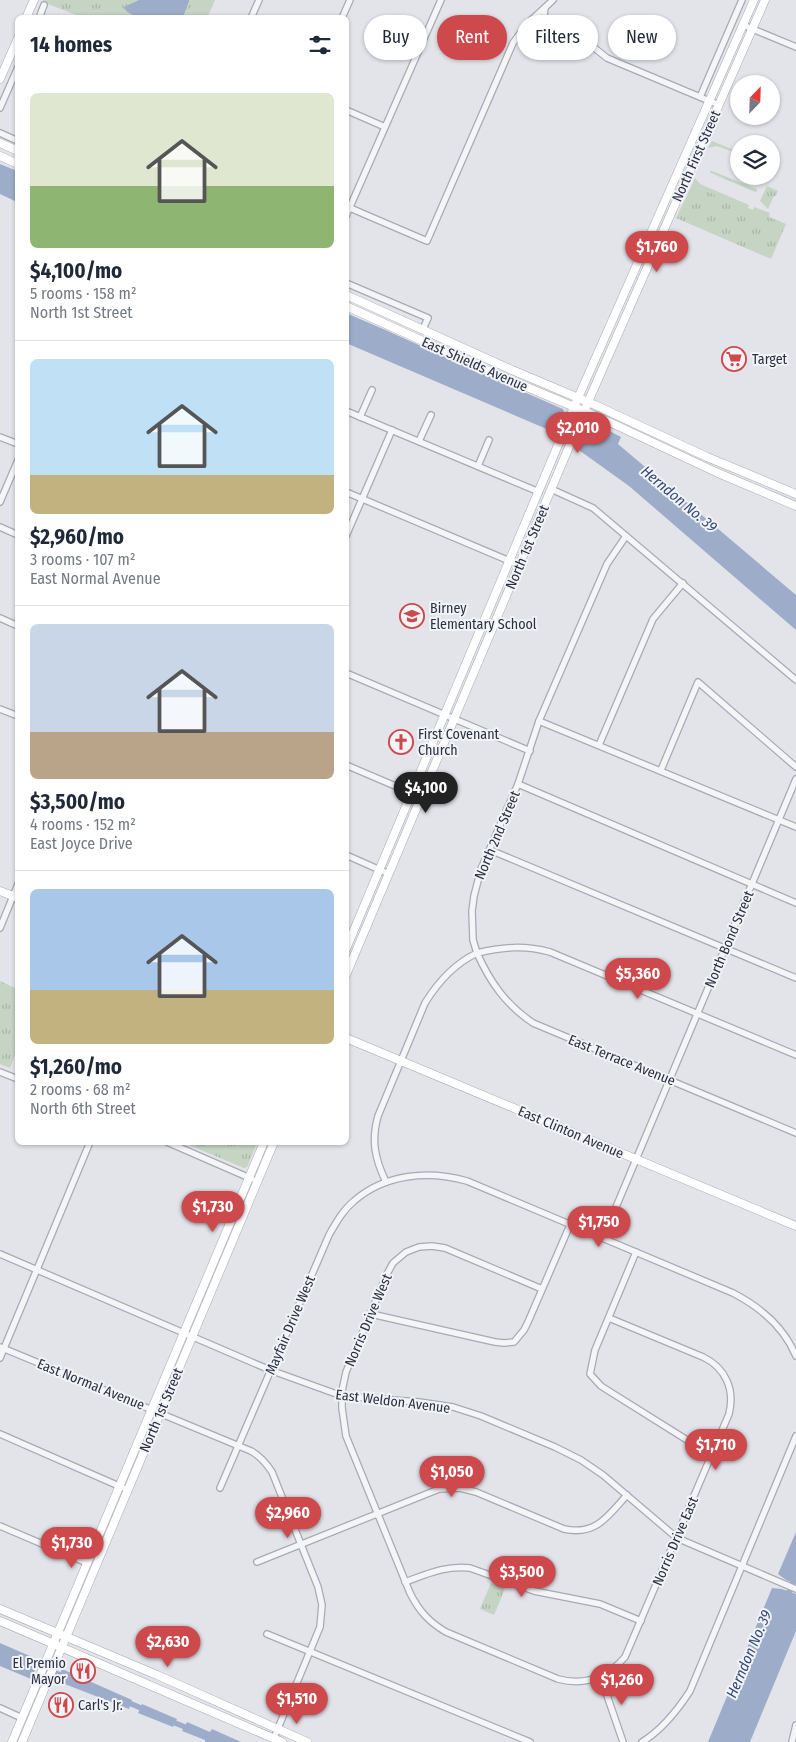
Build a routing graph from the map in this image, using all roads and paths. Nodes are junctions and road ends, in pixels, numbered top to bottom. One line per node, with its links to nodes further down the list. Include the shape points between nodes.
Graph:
1 (34, 0): 11 (main road)
2 (259, 0): 13 (street)
3 (350, 0): 14 (street)
4 (441, 0): 26 (street)
5 (553, 0): 10 (street)
6 (742, 0): 21 (street)
7 (754, 0): 15 (main road, North First Street)
8 (765, 0): 16 (main road, North First Street)
9 (44, 5): 12 (street)
10 (545, 8): 21 (street, via 544,16 548,22 587,42 607,58); 33 (street, via 513,43 427,241)
11 (27, 15)
12 (40, 15)
13 (252, 15)
14 (343, 15)
15 (743, 25): 16 (street); 22 (main road, North First Street)
16 (752, 29): 18 (street); 23 (main road, North First Street)
17 (15, 45): 20 (main road)
18 (796, 47)
19 (15, 74): 24 (street)
20 (0, 79)
21 (700, 97): 22 (street)
22 (710, 101): 23 (street); 34 (main road, North First Street)
23 (719, 105): 37 (main road, North First Street)
24 (0, 108)
25 (349, 111): 26 (street)
26 (385, 127): 33 (street)
27 (0, 133): 28 (street)
28 (15, 140)
29 (0, 143): 30 (main road)
30 (15, 150)
31 (0, 156): 32 (main road)
32 (15, 163)
33 (350, 208)
34 (638, 263): 37 (main road, via 640,270 630,296); 41 (main road, North First Street)
35 (349, 284): 39 (street, via 428,318)
36 (349, 296): 39 (main road, East Shields Avenue)
37 (632, 301): 42 (main road, North First Street)
38 (349, 307): 43 (main road, East Shields Avenue)
39 (423, 329): 41 (main road, East Shields Avenue)
40 (372, 390): 47 (street)
41 (579, 398): 42 (main road, East Shields Avenue); 43 (main road, North First Street)
42 (588, 402): 45 (main road, North First Street); 60 (main road, East Shields Avenue)
43 (574, 408): 45 (main road, East Shields Avenue); 48 (main road, North First Street)
44 (349, 412): 47 (street)
45 (584, 412): 49 (main road, North First Street); 63 (main road, East Shields Avenue)
46 (430, 415): 53 (street)
47 (360, 416): 50 (street)
48 (570, 418): 58 (main road, North 1st Street)
49 (579, 422): 57 (main road, North 1st Street)
50 (392, 430): 53 (street); 61 (street)
51 (0, 437): 54 (street)
52 (489, 440): 55 (street)
53 (420, 441): 55 (street)
54 (15, 443)
55 (478, 466): 58 (street)
56 (15, 467): 62 (street)
57 (552, 489): 67 (street, via 593,508); 68 (main road, North 1st Street)
58 (539, 492): 68 (main road, via 542,499); 69 (main road, North 1st Street)
59 (349, 493): 61 (street)
60 (796, 494)
61 (362, 499): 65 (street); 69 (street)
62 (0, 502)
63 (796, 506)
64 (0, 527): 66 (street)
65 (349, 529)
66 (15, 534)
67 (626, 536): 71 (street); 80 (street, North 2nd Street, via 607,564)
68 (527, 547): 70 (main road, North 1st Street)
69 (510, 561): 70 (street); 78 (main road, North 1st Street)
70 (519, 565): 79 (main road, North 1st Street)
71 (683, 583): 75 (street); 81 (street, via 653,619)
72 (0, 618): 73 (street)
73 (15, 625)
74 (349, 675): 78 (street)
75 (796, 680)
76 (0, 709): 77 (street)
77 (15, 715)
78 (445, 715): 79 (street); 88 (main road, North 1st Street)
79 (454, 719): 82 (street); 89 (main road, North 1st Street)
80 (539, 720): 81 (street); 82 (street, North 2nd Street)
81 (599, 746): 85 (street)
82 (530, 751): 87 (street, North 2nd Street)
83 (349, 766): 88 (street)
84 (796, 767): 85 (street, via 698,682)
85 (661, 770): 90 (street)
86 (796, 779): 90 (street, North Bond Street)
87 (518, 784): 92 (street, North 2nd Street); 96 (street)
88 (412, 793): 89 (street); 94 (main road, North 1st Street)
89 (421, 797): 95 (main road, North 1st Street)
90 (779, 820): 91 (street); 96 (street, North Bond Street)
91 (796, 827)
92 (490, 850): 104 (street); 105 (street, North 2nd Street, via 474,896 472,927)
93 (349, 856): 94 (street)
94 (380, 870): 95 (street); 102 (main road, North 1st Street)
95 (389, 874): 101 (main road, North 1st Street)
96 (752, 884): 99 (street); 104 (street, North Bond Street)
97 (0, 891): 98 (main road)
98 (15, 897): 100 (street)
99 (796, 902)
100 (0, 928)
101 (362, 938): 103 (main road); 106 (main road, North 1st Street)
102 (349, 942)
103 (349, 946)
104 (725, 948): 107 (street); 108 (street, North Bond Street)
105 (477, 953): 108 (street, via 514,946 550,952); 111 (street, via 451,970 431,992); 114 (street, East Terrace Avenue, via 492,984 524,1017)
106 (349, 968)
107 (796, 978)
108 (697, 1014): 110 (street); 114 (street, North Bond Street)
109 (349, 1039): 111 (main road, East Clinton Avenue)
110 (796, 1055)
111 (401, 1061): 120 (main road, East Clinton Avenue); 123 (street, via 378,1116 374,1135 374,1153)
112 (0, 1072): 113 (street)
113 (15, 1078)
114 (669, 1079): 115 (street, East Terrace Avenue); 120 (street, North Bond Street)
115 (796, 1133)
116 (89, 1145): 129 (street)
117 (174, 1145): 121 (street)
118 (263, 1145): 121 (main road, North 1st Street)
119 (273, 1145): 122 (main road, North 1st Street)
120 (636, 1159): 125 (main road, East Clinton Avenue); 126 (street, North Bond Street)
121 (249, 1178): 122 (street); 133 (main road, North 1st Street)
122 (258, 1182): 134 (main road, North 1st Street)
123 (386, 1182): 124 (street, Mayfair Drive West, via 422,1174 443,1175); 138 (street, Mayfair Drive West, via 354,1201 339,1218)
124 (570, 1225): 126 (street, Mayfair Drive West); 130 (street)
125 (796, 1226)
126 (603, 1238): 127 (street, Mayfair Drive West)
127 (636, 1252): 132 (street); 136 (street, Mayfair Drive West, via 752,1303 773,1321)
128 (0, 1254): 129 (street, East Weldon Avenue)
129 (37, 1269): 133 (street, East Weldon Avenue); 135 (street)
130 (542, 1289): 131 (street, via 524,1330 514,1342 495,1342); 131 (street, Norris Drive West, via 445,1248 426,1246 406,1252 394,1263)
131 (371, 1314): 139 (street, Norris Drive West, via 349,1365)
132 (609, 1318): 145 (street, via 594,1350 590,1374 601,1386); 145 (street, Norris Drive East, via 703,1356 720,1368 728,1383 731,1405)
133 (184, 1332): 134 (street, East Weldon Avenue); 140 (main road, North 1st Street)
134 (192, 1336): 138 (street, East Weldon Avenue); 141 (main road, North 1st Street)
135 (2, 1348): 137 (street); 140 (street, East Normal Avenue)
136 (796, 1354)
137 (0, 1358)
138 (270, 1370): 139 (street, East Weldon Avenue); 144 (street, Mayfair Drive West)
139 (342, 1396): 149 (street, East Weldon Avenue, via 419,1402 453,1407 481,1416 581,1460); 150 (street, Norris Drive West, via 346,1436)
140 (151, 1409): 141 (street, East Normal Avenue); 146 (main road, North 1st Street)
141 (160, 1413): 144 (street, East Normal Avenue); 148 (main road, North 1st Street)
142 (0, 1434): 146 (street)
143 (796, 1436): 156 (street)
144 (239, 1445): 147 (street, Mayfair Drive West); 153 (street, East Normal Avenue, via 259,1456 272,1472)
145 (712, 1455): 152 (street, Norris Drive East)
146 (119, 1486): 148 (street); 155 (main road, North 1st Street)
147 (220, 1488)
148 (128, 1490): 164 (main road, North 1st Street)
149 (627, 1495): 150 (street, via 602,1522 581,1531 564,1528 483,1494 460,1488 432,1491); 152 (street, East Weldon Avenue)
150 (376, 1513): 153 (street); 157 (street, Norris Drive West)
151 (0, 1526): 155 (street)
152 (677, 1538): 156 (street, East Weldon Avenue); 161 (street, Norris Drive East)
153 (301, 1545): 154 (street); 167 (street, East Normal Avenue, via 322,1605 320,1627)
154 (257, 1562)
155 (87, 1563): 162 (main road, North 1st Street)
156 (741, 1566): 158 (street, East Weldon Avenue); 184 (street, via 690,1691 676,1712)
157 (405, 1582): 161 (street, via 460,1566 534,1591 600,1604); 170 (street, Norris Drive West, via 422,1614 446,1632 558,1679 581,1682)
158 (796, 1589)
159 (0, 1609): 162 (main road)
160 (0, 1621): 165 (main road)
161 (641, 1621): 170 (street, Norris Drive East, via 625,1658)
162 (58, 1633): 164 (main road); 165 (main road, North 1st Street)
163 (267, 1634): 167 (street)
164 (67, 1637): 166 (main road, North 1st Street); 169 (main road)
165 (53, 1644): 166 (main road); 174 (main road, North 1st Street)
166 (62, 1648): 168 (main road); 179 (main road, North 1st Street)
167 (310, 1652): 176 (street, East Normal Avenue); 182 (street)
168 (90, 1660): 169 (main road, via 105,1662 146,1678); 171 (main road)
169 (157, 1675): 172 (main road)
170 (601, 1678): 183 (street)
171 (145, 1684): 172 (main road, via 152,1681 193,1698); 177 (main road)
172 (218, 1702): 176 (main road)
173 (0, 1708): 174 (street)
174 (22, 1718): 178 (main road)
175 (796, 1725): 185 (street)
176 (278, 1729): 177 (street, East Normal Avenue); 181 (main road)
177 (274, 1738): 180 (main road)
178 (12, 1742)
179 (22, 1742)
180 (282, 1742)
181 (307, 1742)
182 (530, 1742)
183 (623, 1742)
184 (642, 1742)
185 (792, 1742)

